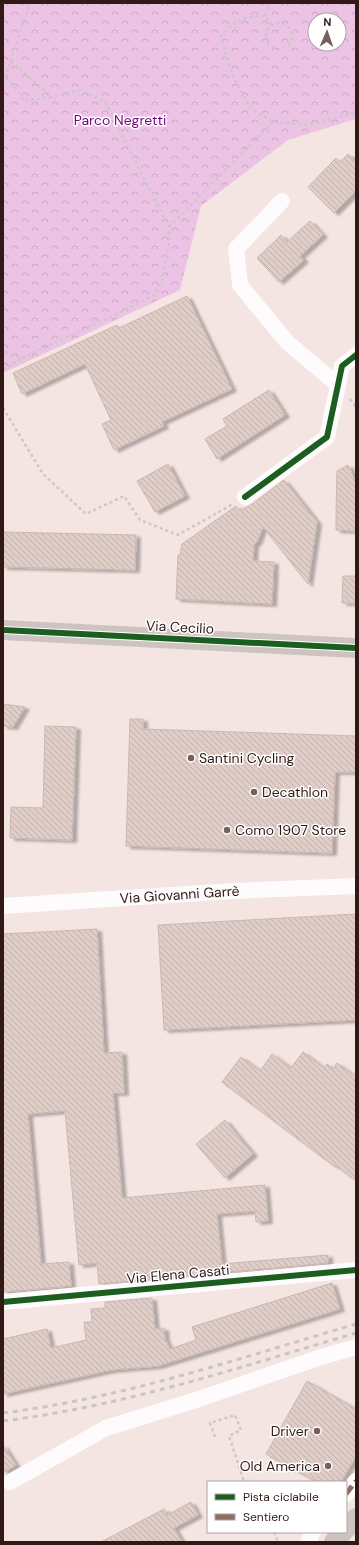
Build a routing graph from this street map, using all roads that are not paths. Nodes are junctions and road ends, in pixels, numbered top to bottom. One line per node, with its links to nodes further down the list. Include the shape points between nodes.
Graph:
1 (282, 201): 3 (street, via 236,249 240,285 287,342)
2 (356, 355): 3 (street, via 342,366)
3 (338, 384): 4 (street, via 327,437)
4 (245, 497)
5 (3, 630): 6 (main road, Via Cecilio)
6 (356, 648)
7 (356, 886): 8 (street, Via Giovanni Garrè, via 232,891)
8 (3, 906)
9 (356, 1270): 10 (street, Via Elena Casati)
10 (3, 1302)
11 (356, 1347): 13 (street, via 106,1428)
12 (356, 1481): 14 (street)
13 (10, 1482)
14 (347, 1493)
15 (356, 1518): 16 (main road)
16 (347, 1528)
17 (312, 1533): 19 (street)
18 (342, 1533): 20 (main road)
19 (308, 1542)
20 (334, 1542)

